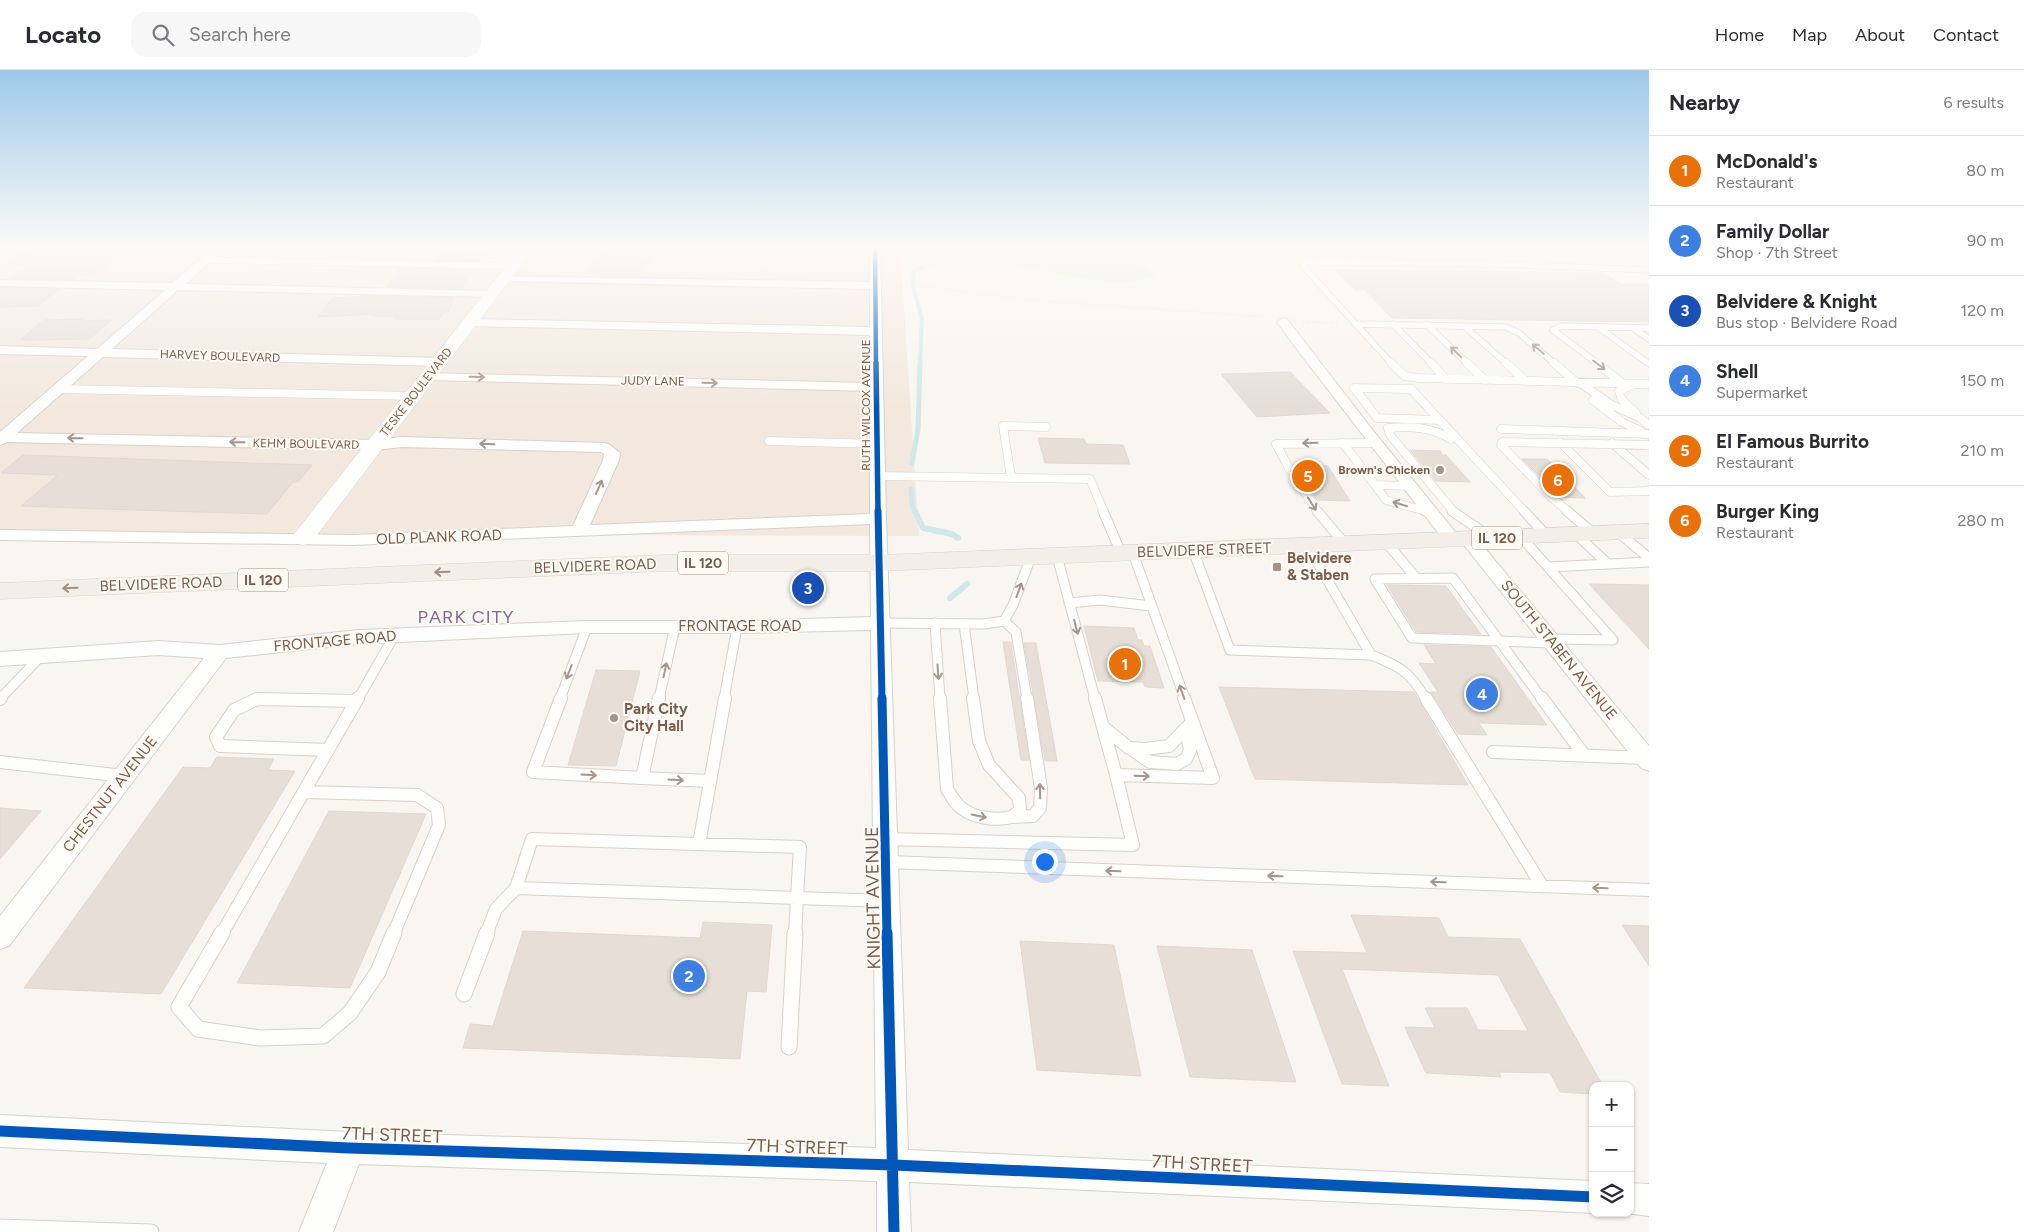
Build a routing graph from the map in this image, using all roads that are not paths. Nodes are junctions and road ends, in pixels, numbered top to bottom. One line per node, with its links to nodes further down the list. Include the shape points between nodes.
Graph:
1 (158, 301): 17 (street)
2 (486, 301): 5 (street, TESKE BOULEVARD)
3 (876, 301): 14 (street, RUTH WILCOX AVENUE)
4 (1335, 301): 7 (lane)
5 (470, 322): 14 (street); 19 (street, TESKE BOULEVARD)
6 (1283, 322): 42 (street, SOUTH STABEN AVENUE, via 1334,393)
7 (1355, 324): 8 (lane); 20 (lane, via 1405,376)
8 (1393, 324): 9 (lane); 20 (lane)
9 (1427, 325): 10 (lane); 21 (lane, one-way to 9)
10 (1464, 326): 22 (lane); 23 (lane, one-way to 10, via 1519,333 1506,327)
11 (1598, 327): 12 (lane); 18 (lane); 24 (lane, one-way to 24, via 1562,326 1553,330)
12 (1632, 328): 13 (lane); 15 (lane)
13 (1649, 328)
14 (877, 331): 27 (street, RUTH WILCOX AVENUE)
15 (1649, 339)
16 (0, 350): 17 (street, HARVEY BOULEVARD)
17 (99, 353): 19 (street, HARVEY BOULEVARD); 28 (street)
18 (1649, 364)
19 (434, 369): 27 (street, JUDY LANE, one-way to 27); 29 (street, TESKE BOULEVARD)
20 (1446, 379): 21 (lane)
21 (1485, 380): 22 (lane)
22 (1526, 381): 23 (lane)
23 (1576, 383): 24 (lane); 30 (lane); 38 (lane, via 1573,385 1622,422)
24 (1622, 383): 25 (lane)
25 (1636, 383): 26 (lane); 30 (lane, via 1619,391 1622,400)
26 (1649, 384)
27 (877, 387): 43 (street, RUTH WILCOX AVENUE)
28 (58, 389): 29 (lane); 37 (street)
29 (413, 396): 45 (street, TESKE BOULEVARD)
30 (1640, 418): 32 (lane)
31 (1439, 420): 31 (lane, via 1411,389 1354,388 1378,418); 47 (lane)
32 (1649, 425)
33 (1046, 427): 51 (lane, via 1003,426)
34 (1501, 429): 35 (lane)
35 (1548, 430): 36 (lane); 40 (lane)
36 (1600, 432): 38 (lane); 44 (lane)
37 (4, 434): 45 (street, KEHM BOULEVARD, one-way to 37)
38 (1649, 435)
39 (769, 441): 43 (lane)
40 (1561, 442): 44 (lane); 55 (lane, via 1610,492); 61 (lane, via 1507,441 1501,445)
41 (1343, 443): 42 (lane); 48 (lane, one-way to 48, via 1276,444); 53 (lane)
42 (1376, 443): 54 (street, SOUTH STABEN AVENUE)
43 (878, 444): 50 (street, RUTH WILCOX AVENUE)
44 (1614, 444): 46 (lane); 49 (lane)
45 (375, 445): 58 (street, KEHM BOULEVARD, one-way to 45, via 611,460 612,453 606,448 402,442); 65 (street, TESKE BOULEVARD)
46 (1649, 445)
47 (1477, 461): 62 (lane); 66 (lane, via 1467,456 1442,432 1429,428 1388,428 1390,435 1452,511)
48 (1290, 470)
49 (1649, 475)
50 (878, 476): 51 (lane); 57 (street, RUTH WILCOX AVENUE)
51 (1011, 476): 72 (lane, via 1090,479)
52 (1298, 482): 69 (lane, one-way to 69)
53 (1375, 485): 54 (lane); 56 (lane, one-way to 53, via 1386,500)
54 (1410, 486): 56 (street, SOUTH STABEN AVENUE)
55 (1649, 492)
56 (1432, 514): 67 (street, SOUTH STABEN AVENUE)
57 (878, 519): 58 (street, OLD PLANK ROAD); 76 (street, RUTH WILCOX AVENUE)
58 (579, 531): 65 (street, OLD PLANK ROAD, via 353,540)
59 (1649, 531): 60 (main road, BELVIDERE STREET / IL 120)
60 (1618, 532): 61 (main road, BELVIDERE STREET / IL 120); 75 (lane)
61 (1585, 534): 62 (main road, BELVIDERE STREET / IL 120); 77 (lane)
62 (1546, 535): 64 (main road, BELVIDERE STREET / IL 120)
63 (0, 536): 65 (street, OLD PLANK ROAD)
64 (1521, 536): 66 (main road, BELVIDERE STREET / IL 120); 78 (lane)
65 (303, 538)
66 (1492, 538): 67 (main road, BELVIDERE STREET / IL 120)
67 (1460, 539): 68 (main road, BELVIDERE STREET / IL 120); 93 (street, SOUTH STABEN AVENUE)
68 (1386, 542): 69 (main road, BELVIDERE STREET / IL 120); 79 (lane)
69 (1345, 544): 70 (main road, BELVIDERE STREET / IL 120)
70 (1306, 545): 71 (main road, BELVIDERE STREET / IL 120); 95 (lane)
71 (1193, 550): 72 (main road, BELVIDERE STREET / IL 120); 95 (lane, via 1230,650)
72 (1127, 553): 73 (main road, BELVIDERE STREET / IL 120); 82 (lane)
73 (1057, 556): 74 (main road, BELVIDERE STREET / IL 120); 81 (lane)
74 (1031, 557): 76 (main road, BELVIDERE STREET / IL 120); 84 (lane, one-way to 74)
75 (1649, 560): 77 (lane)
76 (880, 563): 80 (main road, BELVIDERE ROAD / IL 120, one-way to 80, via 664,563); 83 (main road, BELVIDERE ROAD / IL 120, via 674,578); 85 (street, KNIGHT AVENUE)
77 (1608, 564): 78 (lane)
78 (1548, 567): 93 (lane, via 1614,640)
79 (1416, 578): 92 (lane, via 1452,578); 92 (lane, via 1375,579 1412,638)
80 (0, 591)
81 (1070, 603): 82 (lane, via 1087,599); 101 (lane, one-way to 101)
82 (1152, 606): 100 (lane, one-way to 82)
83 (0, 609)
84 (1004, 621): 87 (lane); 113 (lane, one-way to 84, via 1034,816 1040,808 1041,788 1016,632)
85 (881, 623): 86 (lane); 90 (street, FRONTAGE ROAD); 115 (street, KNIGHT AVENUE)
86 (935, 624): 87 (lane); 113 (lane, one-way to 113, via 947,789 954,803 966,814)
87 (964, 624): 113 (lane, via 979,741 989,765 1019,798 1020,810)
88 (675, 626): 89 (street, FRONTAGE ROAD); 90 (street, FRONTAGE ROAD); 110 (lane, one-way to 88)
89 (587, 627): 91 (street, FRONTAGE ROAD); 110 (lane, one-way to 110, via 534,772)
90 (737, 628): 111 (lane)
91 (394, 636): 94 (street, FRONTAGE ROAD); 99 (lane)
92 (1499, 641): 93 (lane); 105 (lane)
93 (1551, 641): 106 (street, SOUTH STABEN AVENUE)
94 (220, 652): 96 (street, FRONTAGE ROAD, via 158,648); 109 (street, CHESTNUT AVENUE)
95 (1371, 655): 116 (lane, via 1391,663 1414,679)
96 (40, 656): 97 (street, FRONTAGE ROAD); 98 (lane)
97 (0, 659)
98 (0, 699)
99 (356, 701): 103 (lane); 103 (lane, via 257,699 234,710 216,737 220,746)
100 (1189, 725): 102 (lane, via 1169,746); 102 (lane, via 1190,750 1186,759 1177,764 1150,762); 108 (lane, one-way to 100, via 1213,778)
101 (1103, 726): 102 (lane); 108 (lane)
102 (1129, 748)
103 (328, 750): 112 (lane)
104 (1492, 752): 105 (lane)
105 (1584, 755): 106 (lane)
106 (1647, 760)
107 (0, 762): 109 (lane)
108 (1116, 775): 115 (lane, via 1133,845)
109 (125, 776): 121 (street, CHESTNUT AVENUE)
110 (642, 778): 111 (lane, one-way to 111)
111 (710, 781): 114 (lane)
112 (304, 792): 112 (lane, via 179,1007 198,1029 260,1038 323,1036 350,1013 378,972 439,825 437,808 417,795)
113 (1012, 818)
114 (699, 844): 117 (lane, via 532,839); 119 (lane, via 800,848)
115 (886, 851): 116 (lane, one-way to 115); 120 (street, KNIGHT AVENUE)
116 (1542, 886): 118 (lane, one-way to 116)
117 (516, 888): 119 (lane); 122 (lane, via 496,909)
118 (1649, 890)
119 (797, 898): 120 (lane); 123 (lane)
120 (888, 901): 126 (street, KNIGHT AVENUE)
121 (0, 937)
122 (464, 994)
123 (789, 1047)
124 (0, 1130): 125 (street, 7TH STREET)
125 (349, 1148): 126 (street, 7TH STREET); 132 (street)
126 (894, 1165): 127 (street, 7TH STREET); 133 (street, KNIGHT AVENUE)
127 (1589, 1197)
128 (1634, 1199): 129 (street)
129 (1649, 1200)
130 (0, 1227): 131 (lane)
131 (150, 1232)
132 (316, 1232)
133 (894, 1232)

